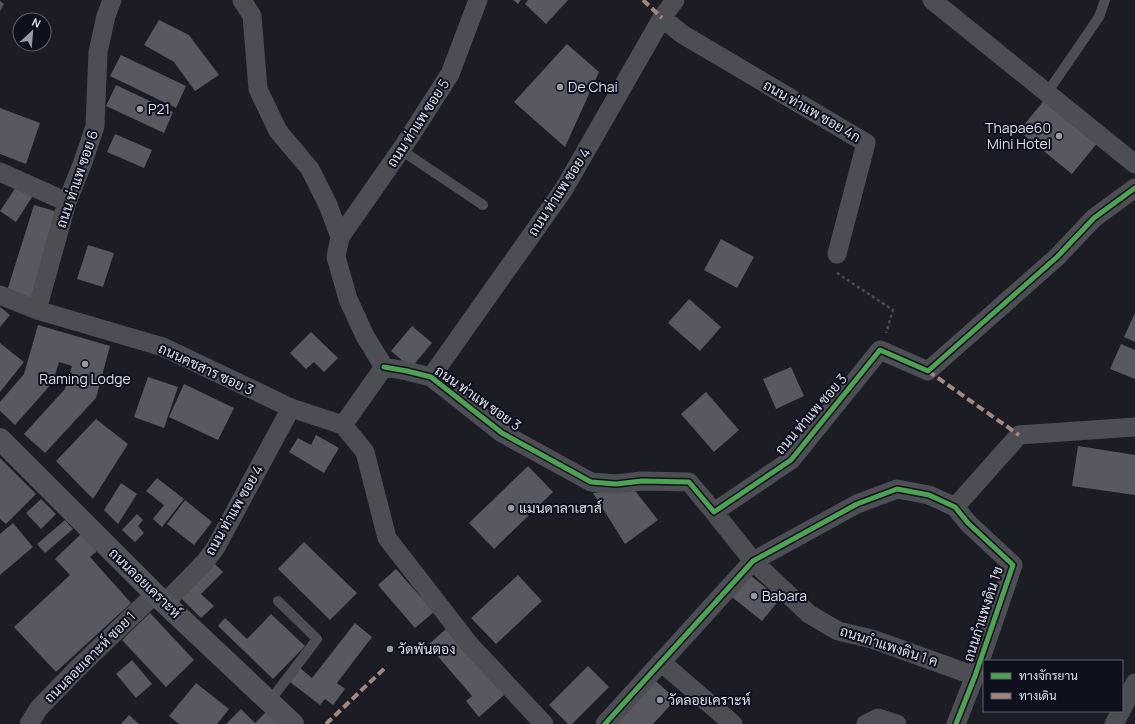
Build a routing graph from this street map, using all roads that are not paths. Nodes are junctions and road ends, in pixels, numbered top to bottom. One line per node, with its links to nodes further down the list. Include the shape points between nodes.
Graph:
1 (112, 0): 13 (street, ถนน ท่าแพ ซอย 6, via 98,52 95,126)
2 (242, 0): 15 (street, via 252,16 258,89 278,131 310,169)
3 (478, 0): 9 (street, ถนน ท่าแพ ซอย 5, via 450,74)
4 (675, 0): 7 (street, ถนน ท่าแพ ซอย 4)
5 (932, 0): 8 (street)
6 (1105, 0): 8 (lane, via 1099,17)
7 (662, 18): 16 (street, ถนน ท่าแพ ซอย 4ก, via 682,34 866,143); 20 (street, ถนน ท่าแพ ซอย 4, via 564,189)
8 (1047, 93): 10 (street)
9 (401, 150): 14 (lane); 15 (street, ถนน ท่าแพ ซอย 5)
10 (1135, 164)
11 (0, 172): 13 (street)
12 (1135, 188): 26 (street, ถนน ท่าแพ ซอย 3, via 1094,218 1057,257 928,371 880,350 791,460)
13 (67, 202): 18 (street, ถนน ท่าแพ ซอย 6)
14 (483, 205)
15 (340, 237): 19 (street, via 336,257 348,299 365,336)
16 (837, 254)
17 (0, 295): 18 (street, ถนนคชสาร ซอย 3)
18 (37, 310): 21 (street, ถนนคชสาร ซอย 3, via 163,347)
19 (384, 367): 20 (street, ถนน ท่าแพ ซอย 3); 22 (street)
20 (431, 377): 26 (street, ถนน ท่าแพ ซอย 3, via 502,433 591,482 689,482)
21 (291, 408): 22 (street, ถนนคชสาร ซอย 3); 28 (street, ถนน ท่าแพ ซอย 4, via 216,547 204,562)
22 (343, 425): 36 (street, via 365,452 387,538 470,645)
23 (1135, 428): 25 (street, via 1019,435)
24 (0, 439): 28 (street, ถนนลอยเคราะห์)
25 (955, 507): 27 (street, via 929,495 897,489 857,504); 31 (street, ถนนกำแพงดิน 1ข, via 968,523 1013,565)
26 (714, 512): 27 (street, ถนนกำแพงดิน 1 ค)
27 (753, 561): 30 (street); 31 (street, ถนนกำแพงดิน 1 ค, via 809,614 838,631 872,639)
28 (160, 598): 32 (street, ถนนลอยเคราะห์); 34 (street, ถนนลอยเคาะห์ ซอย 1, via 80,666 38,708)
29 (278, 601): 32 (lane, via 317,639)
30 (661, 662): 37 (street); 38 (street)
31 (975, 676): 41 (street, ถนนกำแพงดิน 1ข)
32 (269, 702): 35 (street, ถนนลอยเคราะห์)
33 (1119, 712): 42 (street)
34 (29, 724)
35 (293, 724)
36 (544, 724)
37 (605, 724)
38 (733, 724)
39 (866, 724): 40 (street, via 878,718)
40 (897, 724)
41 (956, 724)
42 (1114, 724)

